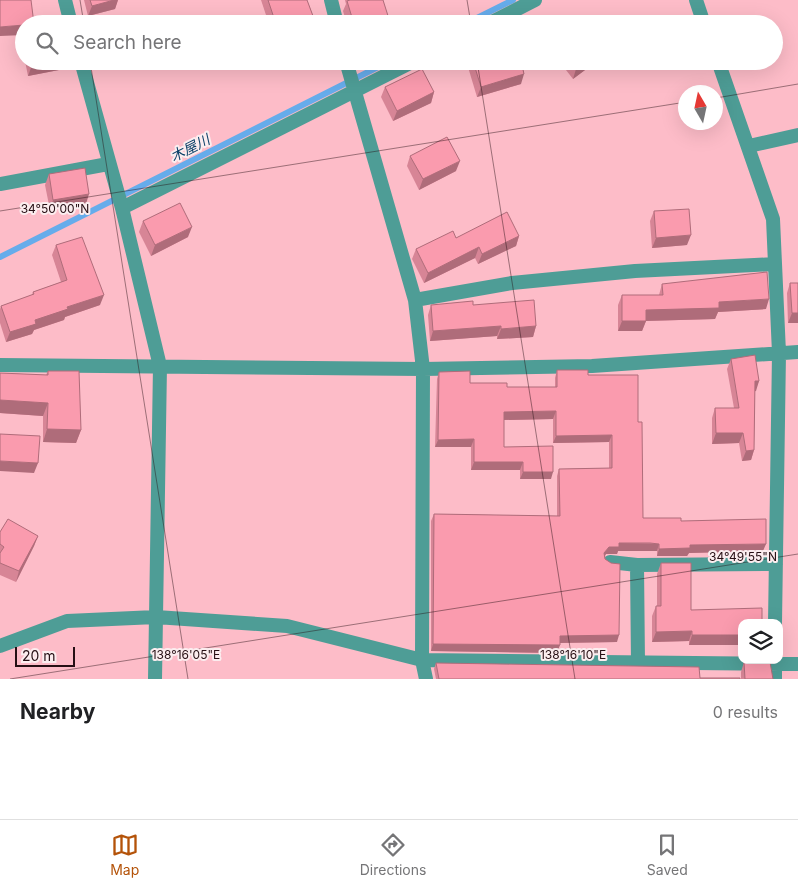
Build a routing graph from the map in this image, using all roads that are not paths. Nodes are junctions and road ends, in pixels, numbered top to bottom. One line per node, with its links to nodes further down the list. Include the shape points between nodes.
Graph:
1 (65, 0): 5 (street)
2 (331, 0): 6 (street)
3 (535, 0): 7 (street)
4 (696, 0): 8 (street)
5 (69, 15)
6 (335, 15)
7 (506, 15)
8 (701, 15)
9 (83, 70): 15 (street)
10 (380, 70): 12 (street)
11 (721, 70): 14 (street)
12 (350, 78): 17 (street); 19 (street)
13 (798, 135): 14 (street)
14 (749, 146): 18 (street, via 772,219)
15 (108, 164): 16 (street); 17 (street)
16 (0, 184)
17 (120, 205): 23 (street)
18 (775, 264): 19 (street, via 626,272 512,283); 21 (street)
19 (415, 300): 24 (street)
20 (798, 352): 21 (street)
21 (779, 353): 24 (street, via 592,366); 26 (street)
22 (0, 365): 23 (street)
23 (160, 366): 24 (street); 28 (street)
24 (423, 368): 31 (street)
25 (610, 562): 27 (street)
26 (776, 564): 27 (street); 29 (street)
27 (637, 565): 33 (street)
28 (156, 617): 30 (street, via 67,621); 31 (street, via 287,626); 37 (street)
29 (776, 619)
30 (0, 646)
31 (422, 660): 33 (street); 38 (street)
32 (738, 662): 33 (street)
33 (638, 663)
34 (783, 663): 36 (street)
35 (775, 664): 39 (street)
36 (798, 664)
37 (155, 679)
38 (426, 679)
39 (775, 679)

